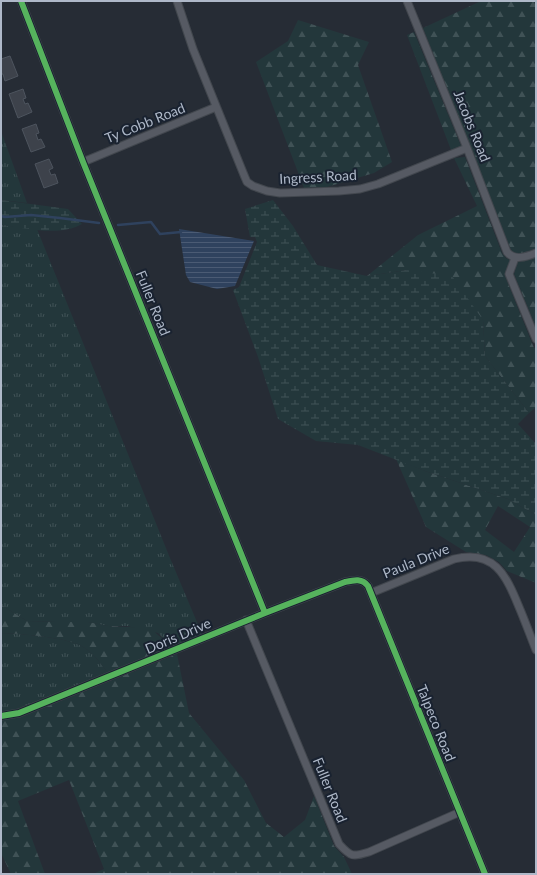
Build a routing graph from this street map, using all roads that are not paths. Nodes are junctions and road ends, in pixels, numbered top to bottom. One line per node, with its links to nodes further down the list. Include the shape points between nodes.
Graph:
1 (21, 1): 6 (street, Fuller Road)
2 (176, 1): 4 (street, Ingress Road)
3 (407, 1): 5 (street, Jacobs Road)
4 (216, 107): 5 (street, Ingress Road, via 247,182 267,191 280,193 360,189); 6 (street, Ty Cobb Road)
5 (467, 148): 8 (street, Jacobs Road, via 507,252)
6 (83, 162): 12 (street, Fuller Road)
7 (536, 253): 8 (street)
8 (515, 258): 9 (street, via 510,274)
9 (536, 339)
10 (364, 582): 11 (street, Talpeco Road); 12 (street, Doris Drive, via 345,582)
11 (371, 593): 14 (street, Paula Drive, via 454,559 468,556 484,559 496,566 508,580); 16 (street, Talpeco Road)
12 (265, 613): 13 (street, Doris Drive)
13 (246, 620): 15 (street, Doris Drive, via 19,713); 16 (street, Fuller Road, via 339,844 347,853 356,856 369,852)
14 (536, 650)
15 (1, 716)
16 (460, 812): 17 (street, Talpeco Road)
17 (485, 874)

